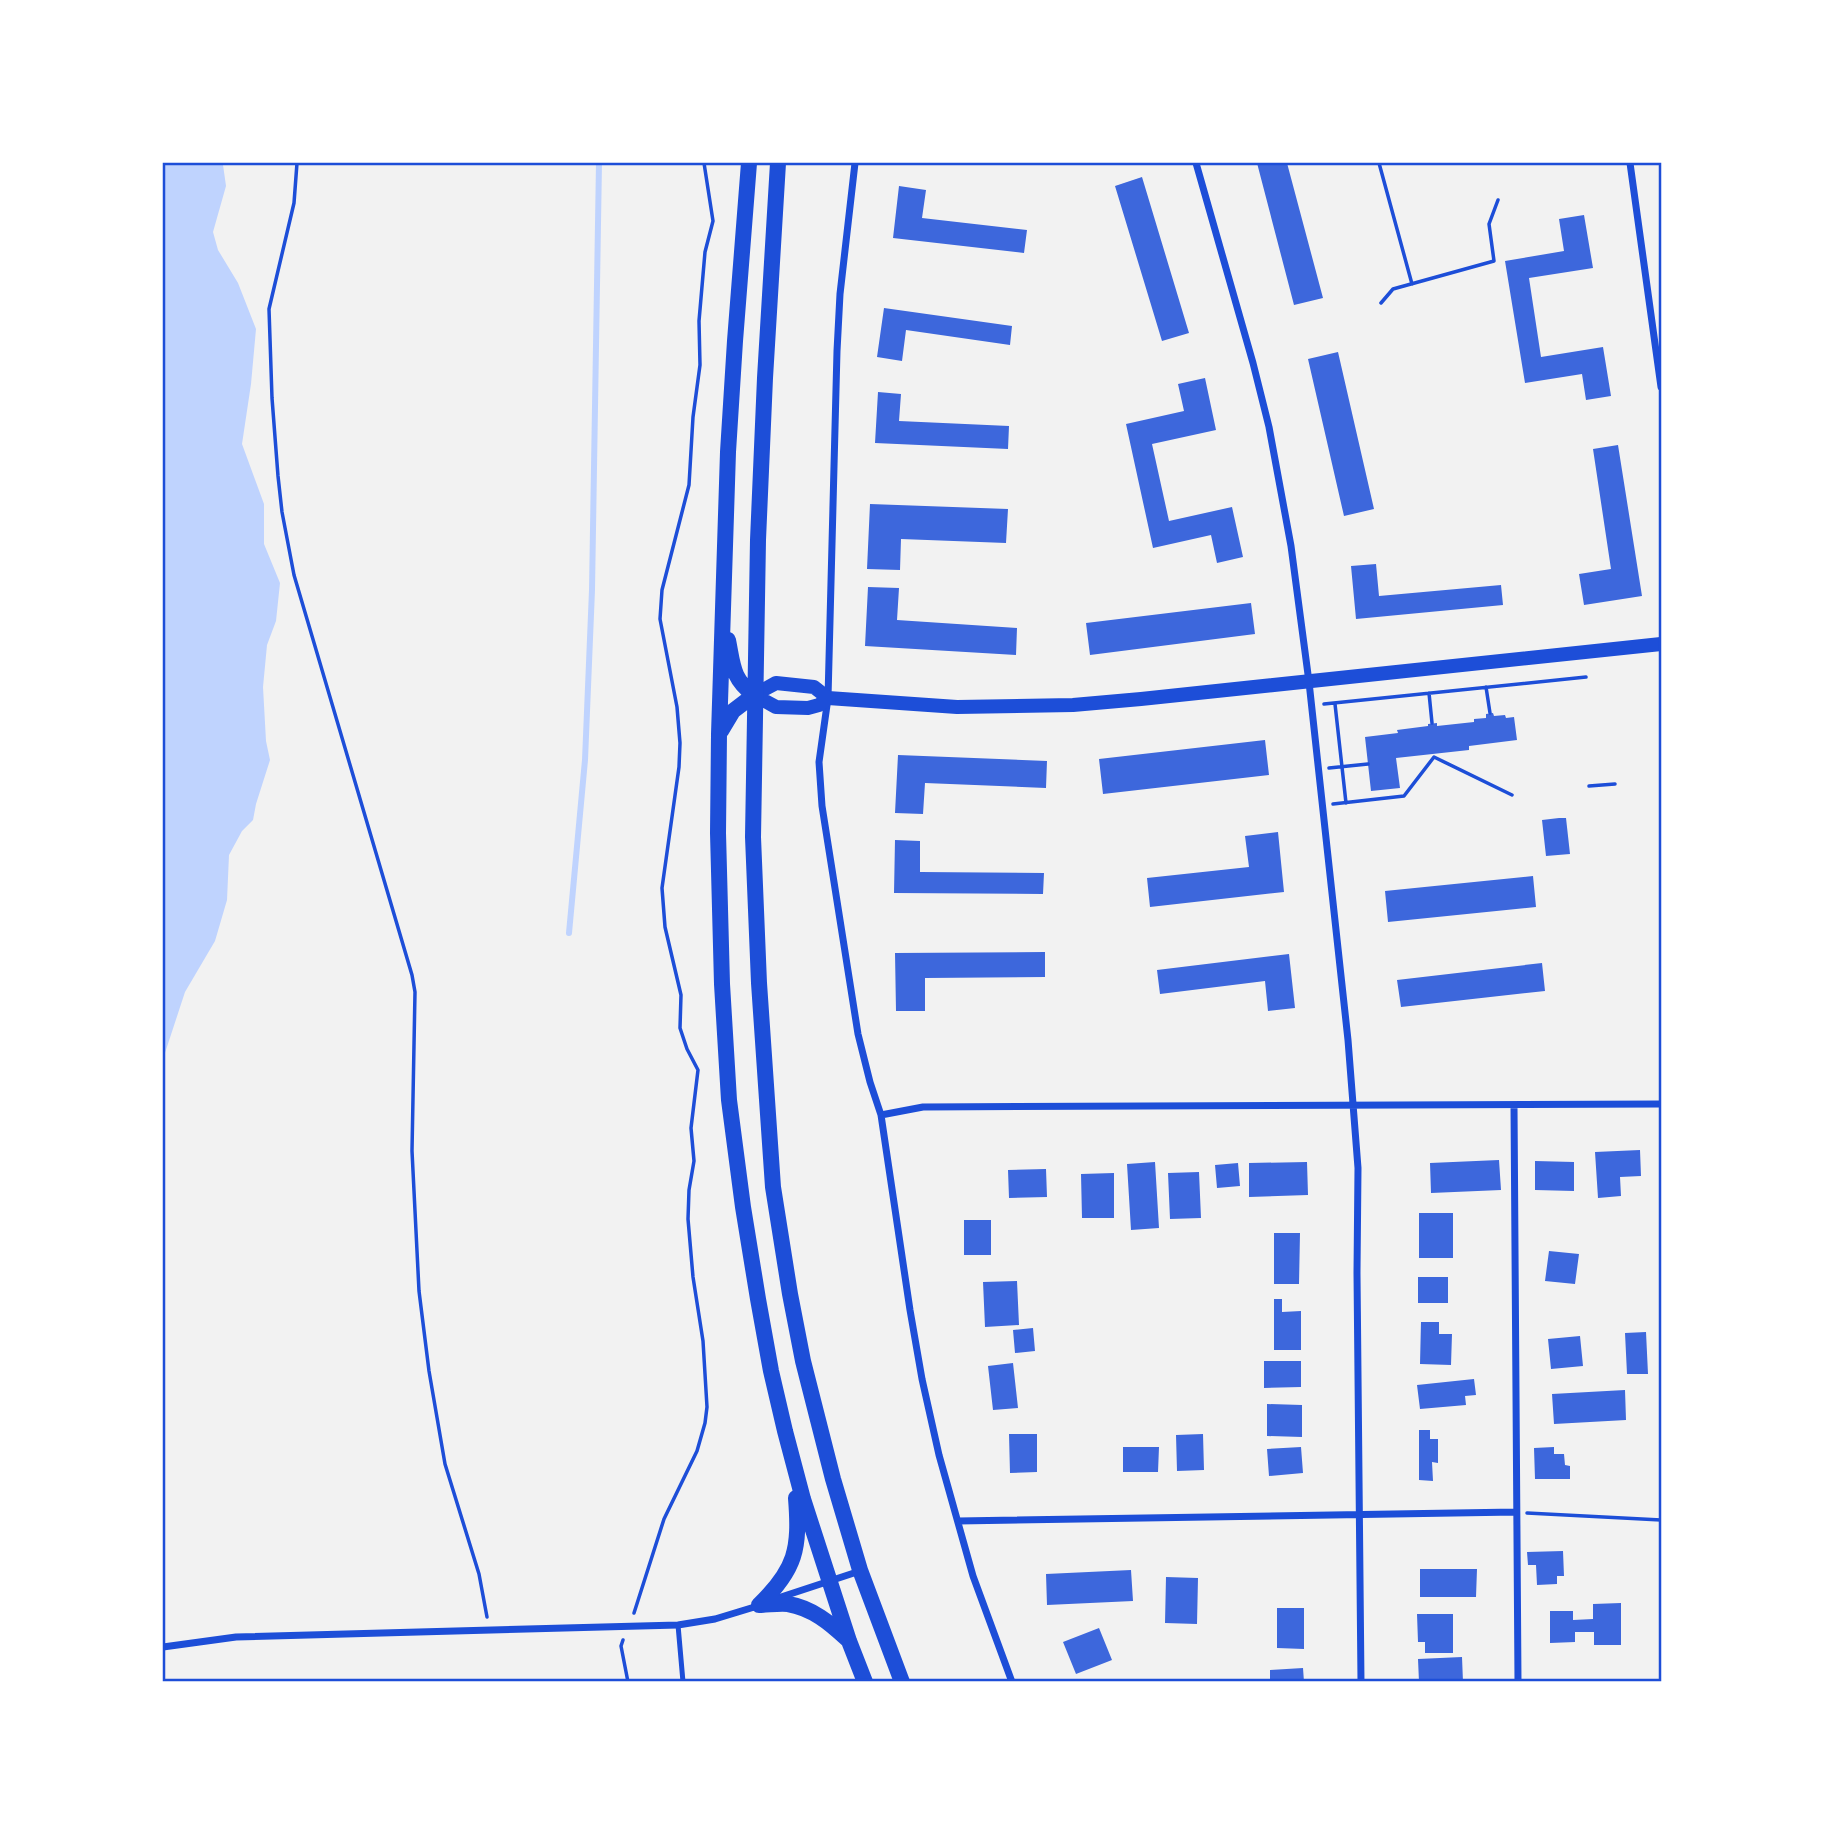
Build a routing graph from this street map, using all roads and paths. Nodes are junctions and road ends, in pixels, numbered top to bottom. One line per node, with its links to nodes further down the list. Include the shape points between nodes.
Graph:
1 (297, 163): 43 (path, via 294,203 269,309 282,512 294,575 412,975 412,1151 419,1291 446,1464 479,1574)
2 (705, 163): 42 (path, via 713,220 705,252 689,485 662,590 660,619 680,743 662,887 665,927 681,995 680,1028 698,1070 688,1219 707,1407 697,1451 664,1520)
3 (749, 163): 13 (main road, via 734,355)
4 (778, 163): 19 (main road)
5 (855, 163): 20 (street, via 837,351)
6 (1196, 163): 16 (street, via 1269,428 1292,545)
7 (1379, 163): 10 (path)
8 (1630, 163): 12 (street)
9 (1498, 200): 10 (path, via 1489,224 1494,261)
10 (1412, 284): 11 (path, via 1393,289)
11 (1381, 303)
12 (1661, 387)
13 (723, 617): 19 (main road, via 737,678); 23 (main road)
14 (1661, 644): 16 (main road)
15 (1586, 677): 17 (path)
16 (1309, 682): 20 (main road, via 1054,706 957,707); 31 (street)
17 (1486, 687): 18 (path); 21 (path)
18 (1429, 693): 22 (path); 25 (path, via 1335,703)
19 (754, 695): 20 (main road, via 776,707 808,708); 20 (main road, via 776,683 814,687); 23 (main road, via 733,711); 38 (main road, via 753,837 773,1187 803,1361)
20 (828, 698): 32 (street, via 819,762 822,806 858,1034)
21 (1490, 713)
22 (1432, 723)
23 (719, 734): 33 (main road, via 721,956 729,1100 758,1299)
24 (1368, 764): 25 (path)
25 (1342, 766): 28 (path, via 1346,803 1400,797 1434,755)
26 (1615, 783): 27 (path)
27 (1589, 786)
28 (1512, 795)
29 (1514, 1104): 30 (street); 31 (street); 34 (street)
30 (1661, 1104)
31 (1353, 1105): 32 (street, via 923,1107); 35 (street, via 1358,1168)
32 (881, 1115): 37 (street, via 922,1379)
33 (792, 1458): 39 (main road); 40 (main road, via 798,1520 795,1555 780,1583)
34 (1516, 1512): 35 (street); 36 (path); 52 (street)
35 (1359, 1513): 37 (street); 51 (street)
36 (1661, 1520)
37 (958, 1521): 50 (street, via 973,1576)
38 (860, 1570): 39 (street); 49 (main road)
39 (830, 1580): 40 (street); 44 (main road)
40 (759, 1605): 41 (street); 44 (main road, via 804,1608 821,1616)
41 (678, 1625): 42 (street); 47 (lane)
42 (628, 1627): 43 (street); 46 (path, via 621,1646)
43 (489, 1630): 45 (street, via 236,1637)
44 (849, 1641): 48 (main road)
45 (163, 1647)
46 (628, 1682)
47 (683, 1682)
48 (865, 1682)
49 (902, 1682)
50 (1013, 1682)
51 (1361, 1682)
52 (1518, 1682)

